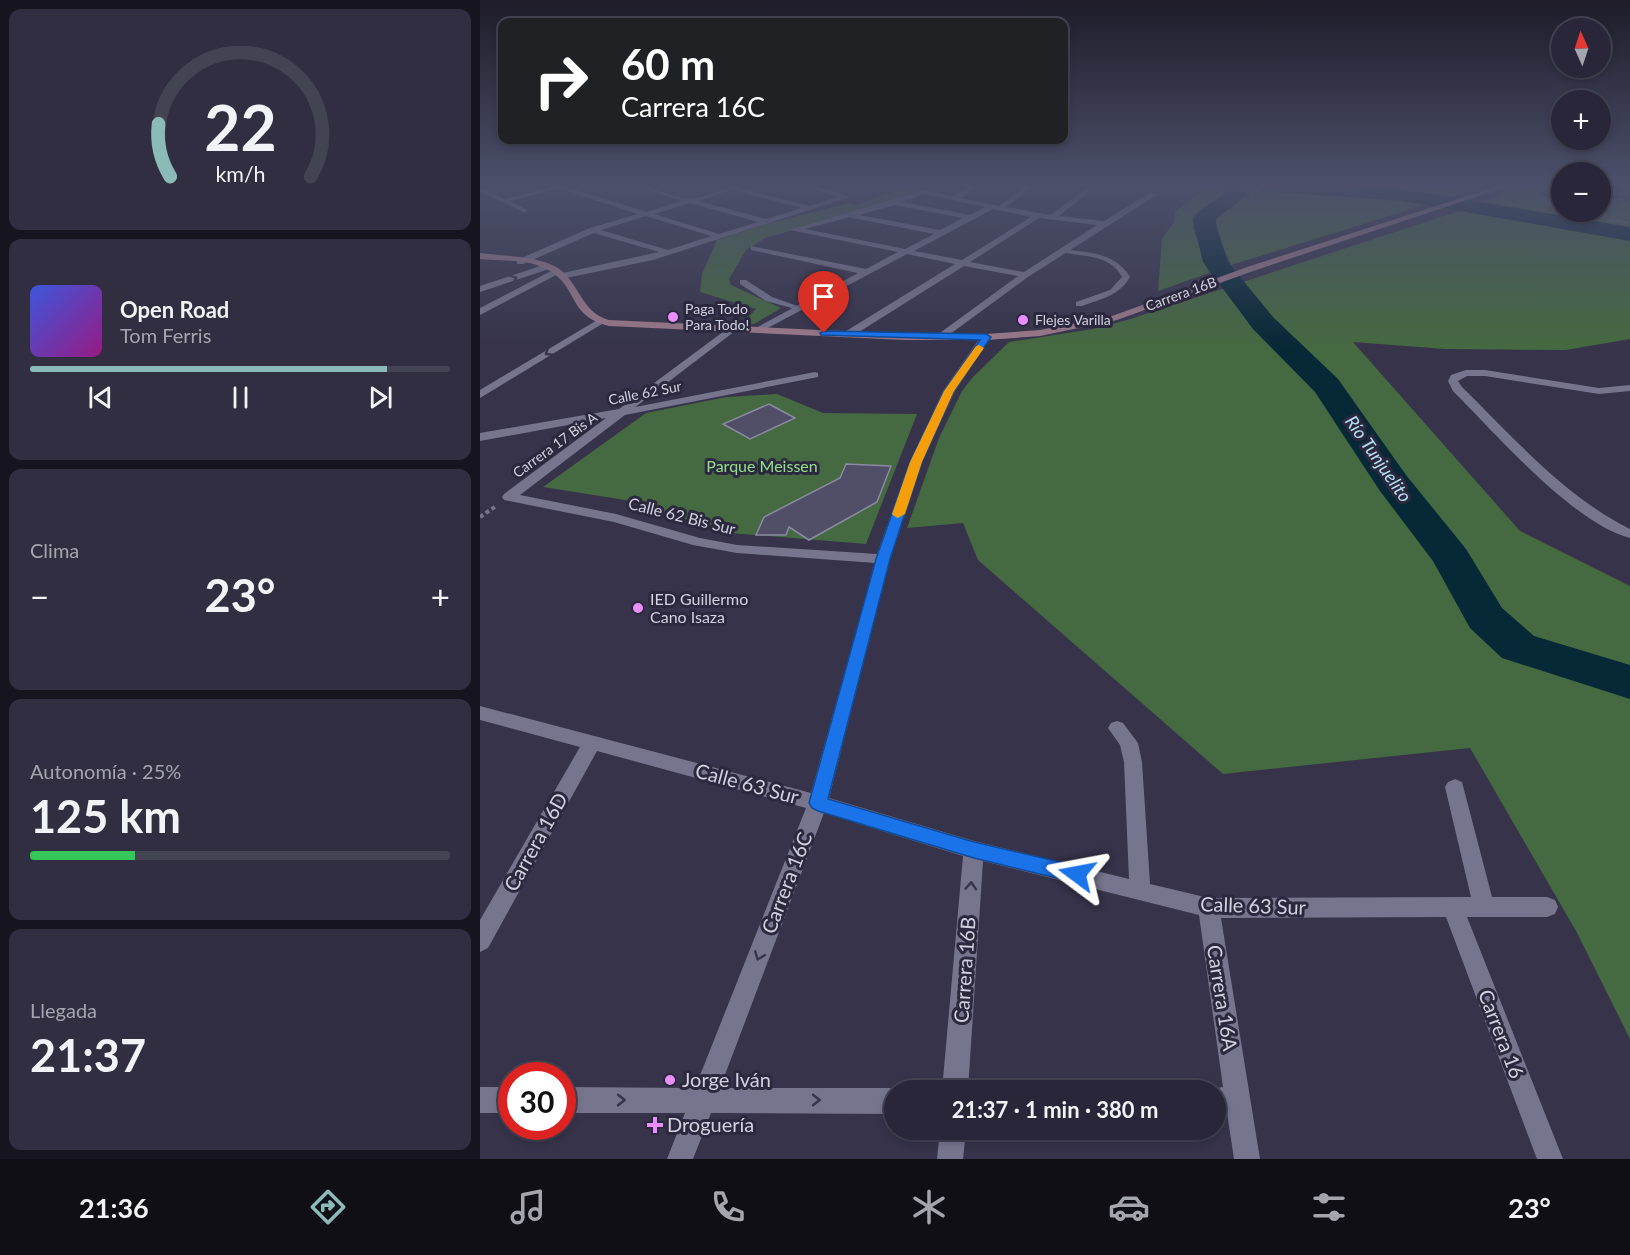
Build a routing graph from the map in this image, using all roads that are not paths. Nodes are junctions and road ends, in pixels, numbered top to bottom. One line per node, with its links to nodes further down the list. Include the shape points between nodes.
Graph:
1 (573, 239): 14 (street)
2 (624, 239): 11 (street)
3 (708, 239): 11 (street)
4 (840, 239): 12 (street)
5 (930, 239): 12 (street)
6 (1001, 239): 15 (street)
7 (1081, 239): 10 (street)
8 (1344, 239): 29 (street, Carrera 16B, via 1098,322 1040,333)
9 (754, 248): 17 (street)
10 (1063, 251): 19 (street); 22 (lane, via 1116,262 1126,277 1111,294)
11 (667, 252): 18 (street)
12 (906, 252): 15 (street); 17 (street)
13 (480, 256): 14 (street)
14 (520, 262): 16 (street)
15 (963, 263): 19 (street); 28 (street)
16 (546, 267): 18 (street); 21 (street, one-way to 16)
17 (866, 272): 23 (street)
18 (559, 274): 24 (street); 25 (street, via 583,311)
19 (1025, 275): 30 (street)
20 (743, 282): 23 (lane, via 769,299)
21 (480, 289)
22 (1079, 304)
23 (799, 308): 27 (street)
24 (480, 312)
25 (599, 322): 26 (street, Carrera 16B); 33 (street, one-way to 33)
26 (734, 328): 27 (street, Carrera 16B); 34 (street, Carrera 17 Bis A)
27 (757, 330): 28 (street, Carrera 16B)
28 (847, 335): 30 (street, Carrera 16B)
29 (986, 337): 30 (street, Carrera 16B); 38 (street, Carrera 16C, via 949,391 916,462)
30 (938, 338)
31 (815, 375): 34 (lane, Calle 62 Sur)
32 (1630, 388): 37 (street, via 1599,391 1485,373 1466,373 1453,381 1576,502 1606,524)
33 (480, 395)
34 (625, 412): 35 (street, Calle 62 Sur); 36 (street, Carrera 17 Bis A)
35 (480, 437)
36 (509, 497): 38 (street, Calle 62 Bis Sur, via 616,518 737,549)
37 (1630, 534)
38 (883, 559): 43 (street, Carrera 16C)
39 (480, 713): 41 (street, Calle 63 Sur)
40 (1117, 728): 45 (street, via 1129,743 1133,762)
41 (592, 743): 43 (street, Calle 63 Sur); 50 (street, Carrera 16D)
42 (1455, 787): 48 (street)
43 (818, 803): 44 (street, Calle 63 Sur); 56 (street, Carrera 16C, one-way to 56)
44 (974, 850): 45 (street, Calle 63 Sur); 51 (street, Carrera 16B, one-way to 44)
45 (1140, 889): 47 (street, Calle 63 Sur)
46 (1547, 907): 48 (street, Calle 63 Sur)
47 (1209, 908): 49 (street, Calle 63 Sur); 52 (street, Carrera 16A)
48 (1485, 908): 49 (street, Calle 63 Sur)
49 (1453, 909): 63 (street, Carrera 16)
50 (480, 941)
51 (957, 1080)
52 (1224, 1080)
53 (480, 1100): 54 (street)
54 (498, 1100)
55 (576, 1100): 56 (street, one-way to 56)
56 (703, 1100): 58 (street, one-way to 58); 60 (street, Carrera 16C)
57 (1226, 1100): 62 (street, Carrera 16A)
58 (884, 1101)
59 (951, 1140): 61 (street)
60 (680, 1159)
61 (950, 1159)
62 (1247, 1159)
63 (1550, 1159)

